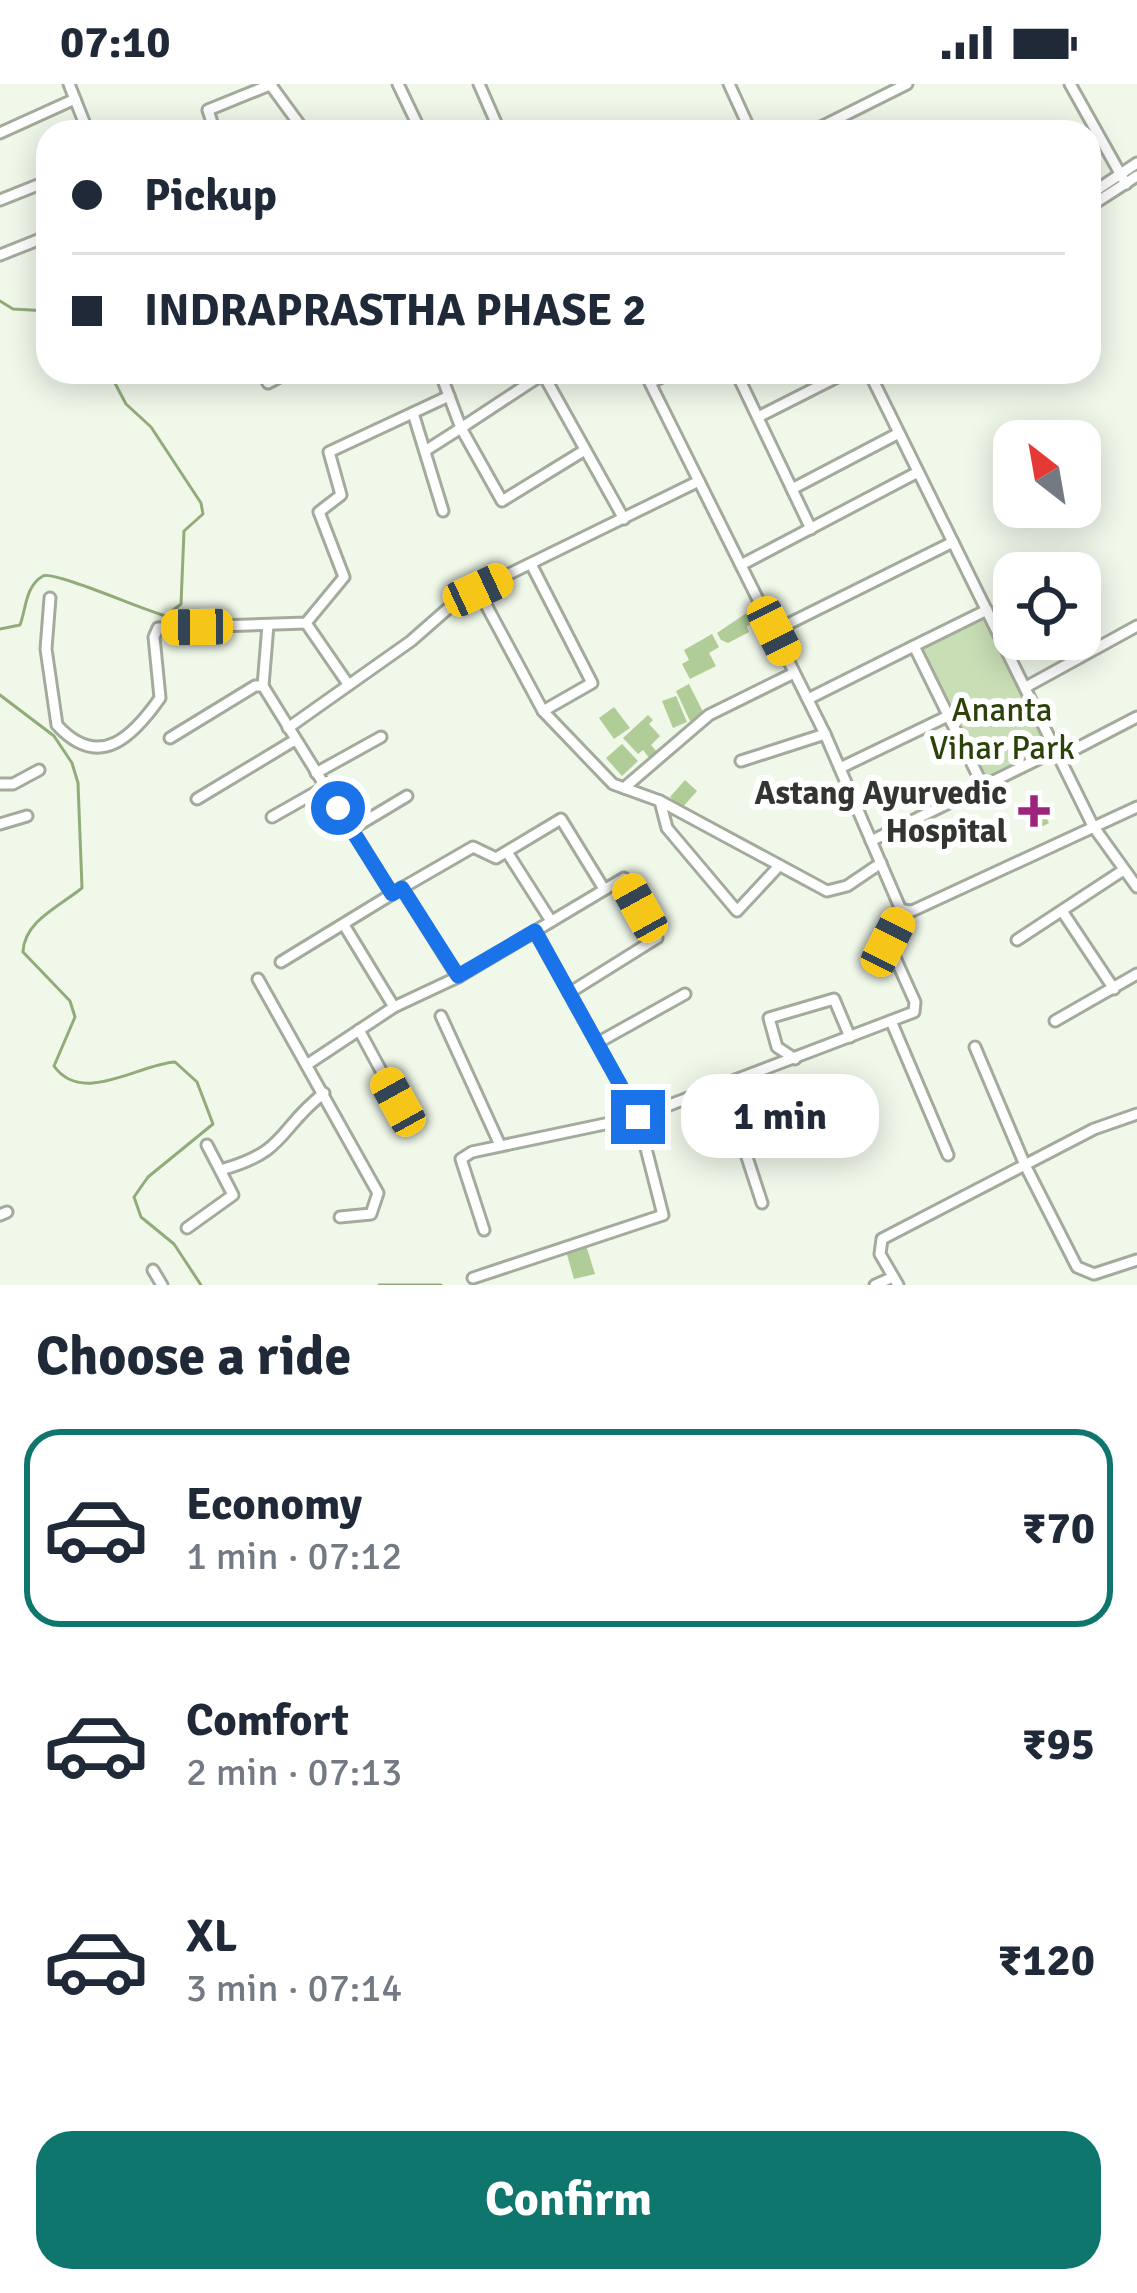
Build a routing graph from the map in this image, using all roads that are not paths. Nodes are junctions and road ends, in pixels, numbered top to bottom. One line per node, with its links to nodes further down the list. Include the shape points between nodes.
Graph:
1 (69, 84): 8 (street)
2 (271, 84): 10 (street, via 208,110); 11 (street)
3 (398, 84): 12 (street)
4 (479, 84): 13 (street)
5 (729, 84): 14 (street)
6 (907, 84): 15 (street)
7 (1070, 84): 16 (street)
8 (75, 99): 9 (street); 17 (street)
9 (83, 120)
10 (211, 120)
11 (296, 120)
12 (415, 120)
13 (495, 120)
14 (746, 120)
15 (835, 120)
16 (1090, 120)
17 (0, 133)
18 (1101, 140): 21 (street)
19 (1137, 163): 21 (street)
20 (1137, 176): 21 (street)
21 (1123, 179): 23 (street); 24 (street)
22 (36, 186): 25 (street)
23 (1101, 189)
24 (1101, 197)
25 (0, 200)
26 (36, 241): 27 (street)
27 (0, 255)
28 (444, 384): 35 (street)
29 (528, 384): 38 (street)
30 (549, 384): 40 (street)
31 (650, 384): 43 (street)
32 (742, 384): 37 (street)
33 (823, 384): 37 (street)
34 (875, 384): 39 (street)
35 (449, 397): 36 (street); 38 (street)
36 (413, 413): 41 (street); 54 (street, via 329,452 341,495 319,512 344,577)
37 (758, 417): 44 (street)
38 (461, 428): 40 (street, via 502,501); 41 (street)
39 (899, 433): 42 (street); 44 (street)
40 (585, 450): 46 (street)
41 (425, 451): 45 (street)
42 (918, 472): 47 (street); 48 (street)
43 (699, 481): 46 (street); 49 (street)
44 (792, 489): 47 (street)
45 (443, 511)
46 (624, 519): 50 (street)
47 (811, 529): 49 (street)
48 (952, 542): 53 (street); 57 (street)
49 (741, 565): 57 (street)
50 (532, 566): 51 (street); 64 (street, via 592,683)
51 (478, 590): 60 (street); 64 (street)
52 (50, 598): 55 (street, via 54,717 86,744 129,738 160,698 158,628)
53 (987, 610): 58 (street); 62 (street)
54 (306, 622): 55 (street); 60 (street)
55 (268, 625): 61 (street)
56 (1137, 626): 62 (street)
57 (774, 631): 59 (street)
58 (914, 646): 63 (street); 65 (street)
59 (794, 673): 63 (street); 80 (street, via 709,715)
60 (348, 684): 67 (street)
61 (263, 686): 67 (street); 70 (street)
62 (1026, 687): 72 (street)
63 (808, 699): 68 (street)
64 (543, 711): 80 (street)
65 (948, 716): 74 (street); 78 (street)
66 (1137, 717): 72 (street)
67 (288, 728): 71 (street)
68 (825, 734): 73 (street); 74 (street)
69 (382, 737): 76 (street)
70 (170, 738)
71 (296, 740): 76 (street); 82 (street)
72 (1060, 753): 78 (street); 88 (street)
73 (741, 761)
74 (840, 768): 90 (street)
75 (39, 770): 77 (street)
76 (316, 773): 79 (street)
77 (0, 784)
78 (983, 786): 90 (street)
79 (325, 787): 86 (street); 89 (street)
80 (624, 788): 83 (street)
81 (406, 796): 89 (street)
82 (197, 800)
83 (660, 801): 93 (street); 93 (street, via 667,828 736,910)
84 (1137, 807): 88 (street)
85 (27, 816): 87 (street)
86 (272, 817)
87 (0, 824)
88 (1093, 826): 94 (street); 98 (street)
89 (352, 830): 97 (street)
90 (871, 841): 92 (street)
91 (507, 853): 96 (street, via 561,819); 97 (street, via 496,858 472,847); 100 (street)
92 (881, 863): 93 (street, via 827,891); 98 (street)
93 (778, 867)
94 (1122, 871): 95 (street); 99 (street)
95 (1137, 887)
96 (604, 889): 100 (street); 109 (street, via 624,878 657,938)
97 (397, 891): 101 (street); 106 (street)
98 (905, 910): 113 (street, via 888,942 914,1012)
99 (1062, 911): 103 (street); 108 (street)
100 (550, 921): 102 (street)
101 (344, 926): 104 (street); 111 (street)
102 (535, 931): 106 (street); 109 (street)
103 (1017, 940)
104 (281, 962)
105 (1137, 974): 108 (street)
106 (458, 976): 111 (street)
107 (258, 979): 120 (street)
108 (1114, 988): 114 (street)
109 (569, 993): 117 (street)
110 (685, 994): 117 (street)
111 (394, 1007): 115 (street)
112 (441, 1016): 129 (street)
113 (891, 1021): 116 (street); 130 (street)
114 (1055, 1021)
115 (359, 1030): 120 (street); 123 (street)
116 (850, 1037): 119 (street); 119 (street, via 833,999 769,1018 777,1047)
117 (598, 1042): 125 (street)
118 (975, 1046): 131 (street)
119 (795, 1059): 121 (street)
120 (308, 1064): 122 (street)
121 (724, 1087): 125 (street); 127 (street)
122 (324, 1093): 132 (street, via 264,1156); 134 (street, via 379,1200 371,1214)
123 (398, 1102)
124 (1137, 1114): 131 (street)
125 (638, 1117): 129 (street); 139 (street, via 663,1215)
126 (810, 1123): 127 (street)
127 (742, 1143): 133 (street)
128 (207, 1145): 132 (street)
129 (500, 1145): 136 (street, via 461,1160)
130 (948, 1156)
131 (1024, 1165): 137 (street, via 1077,1267 1094,1274); 140 (street, via 882,1239 880,1254)
132 (224, 1169): 135 (street, via 232,1200)
133 (761, 1203)
134 (340, 1217)
135 (187, 1228)
136 (484, 1230)
137 (1137, 1260)
138 (153, 1270): 141 (street)
139 (473, 1278)
140 (895, 1281): 142 (street)
141 (161, 1285)
142 (875, 1285)

